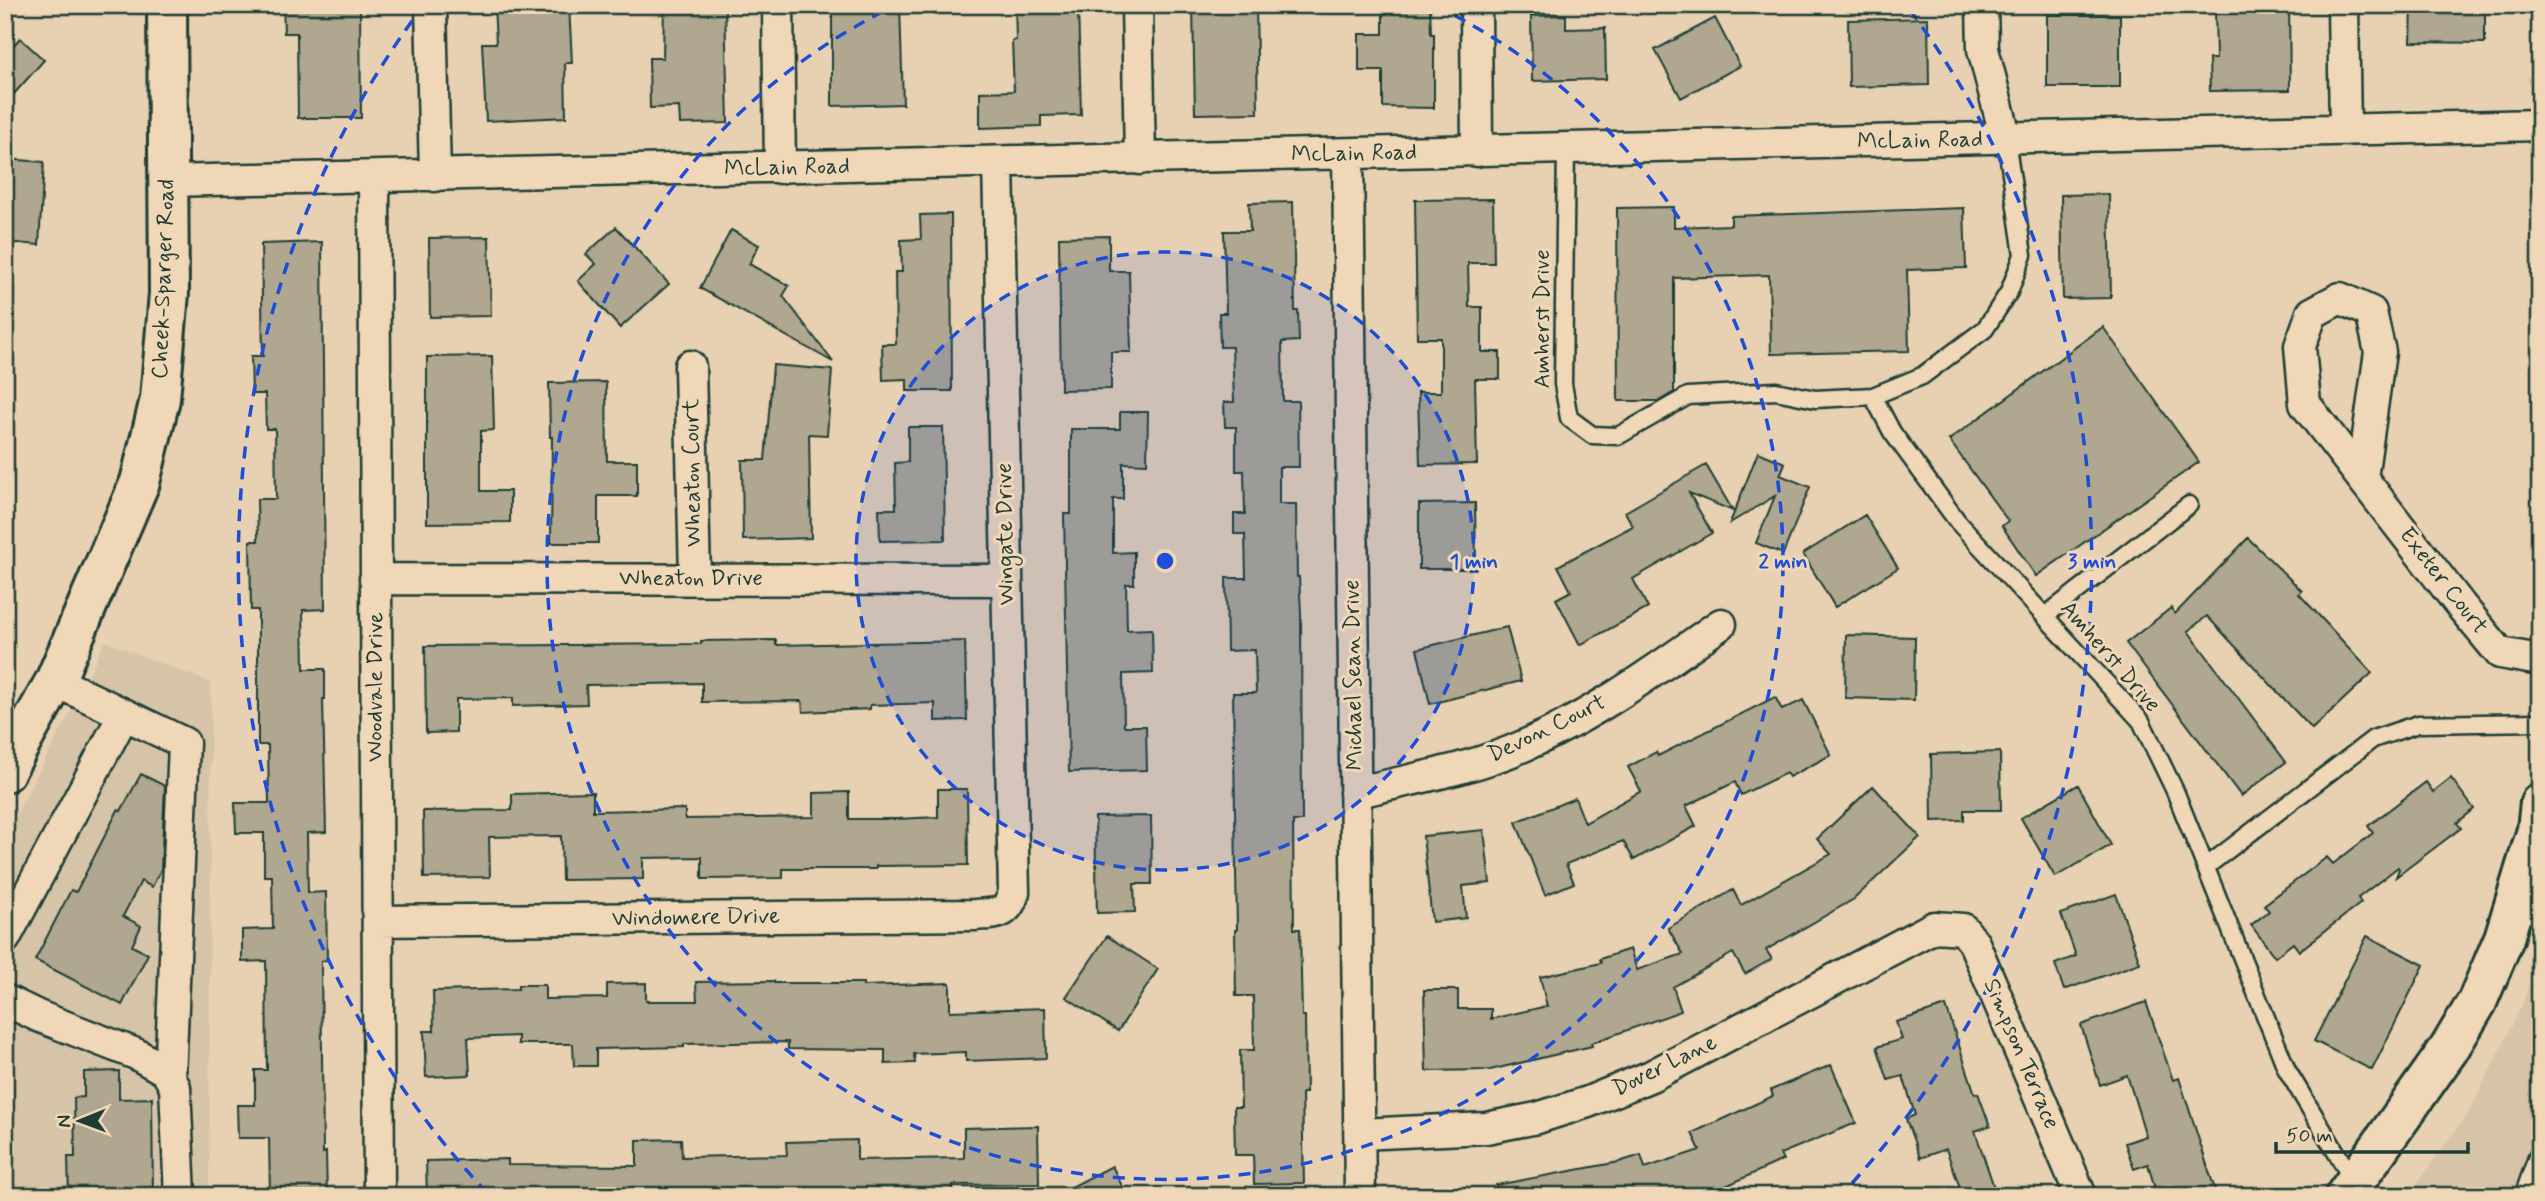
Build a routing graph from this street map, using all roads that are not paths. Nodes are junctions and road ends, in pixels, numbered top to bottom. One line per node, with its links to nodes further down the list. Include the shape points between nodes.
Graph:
1 (167, 5): 19 (main road, Cheek-Sparger Road)
2 (431, 5): 17 (street)
3 (778, 5): 16 (street)
4 (1137, 5): 14 (street)
5 (1476, 5): 12 (street)
6 (1982, 5): 10 (street, via 1983,49)
7 (2343, 5): 9 (street)
8 (2540, 125): 9 (street, McLain Road)
9 (2345, 130): 10 (street, McLain Road)
10 (2006, 139): 11 (street, McLain Road); 21 (lane, Amherst Drive, via 2023,255 2009,292 1985,329 1922,376)
11 (1566, 149): 12 (street, McLain Road); 21 (lane, Amherst Drive, via 1563,384 1569,418 1592,435 1618,436 1688,396 1776,391 1815,399)
12 (1477, 151): 13 (street, McLain Road)
13 (1348, 154): 14 (street, McLain Road); 34 (street, Michael Sean Drive)
14 (1140, 159): 15 (street, McLain Road)
15 (998, 163): 16 (street, McLain Road); 26 (street, Wingate Drive)
16 (780, 168): 17 (street, McLain Road)
17 (435, 176): 18 (street, McLain Road)
18 (374, 178): 19 (street, McLain Road); 24 (street, Woodvale Drive)
19 (167, 181): 30 (main road, Cheek-Sparger Road, via 169,293 160,399 140,482)
20 (690, 366): 25 (street, Wheaton Court)
21 (1873, 396): 27 (lane, Amherst Drive, via 1892,432 1958,523)
22 (2362, 478): 22 (street, Exeter Court, via 2380,352 2371,312 2340,298 2312,313 2300,346 2305,404); 29 (street, Exeter Court, via 2500,653)
23 (2189, 505): 27 (lane)
24 (375, 579): 25 (street, Wheaton Drive); 39 (street, Woodvale Drive)
25 (695, 579): 26 (street, Wheaton Drive)
26 (1007, 580): 37 (street, Wingate Drive, via 1014,892)
27 (2045, 616): 36 (lane, Amherst Drive, via 2141,721)
28 (1721, 624): 34 (street, Devon Court, via 1648,676 1520,748)
29 (2540, 660)
30 (55, 681): 31 (street); 33 (main road, Cheek-Sparger Road)
31 (124, 714): 41 (street); 43 (street, via 184,743)
32 (2540, 722): 36 (lane, via 2418,724 2373,739)
33 (5, 772)
34 (1355, 793): 44 (street, Michael Sean Drive)
35 (2540, 803): 38 (main road)
36 (2207, 866): 46 (lane, Amherst Drive, via 2287,1070)
37 (1010, 904): 39 (street, Windomere Drive, via 1001,912 975,915)
38 (2526, 913): 46 (main road, via 2504,938 2477,1002 2449,1049)
39 (378, 921): 48 (street, Woodvale Drive)
40 (1947, 926): 44 (street, Dover Lane, via 1934,927 1651,1076 1588,1101 1486,1128); 50 (street, Simpson Terrace, via 1963,929 1974,943)
41 (5, 938)
42 (5, 1000): 43 (street, via 136,1054)
43 (170, 1078): 47 (street, via 175,1087)
44 (1360, 1135): 49 (street, Michael Sean Drive)
45 (2540, 1149): 51 (lane)
46 (2348, 1192)
47 (180, 1196)
48 (379, 1196)
49 (1360, 1196)
50 (2081, 1196)
51 (2523, 1196)

